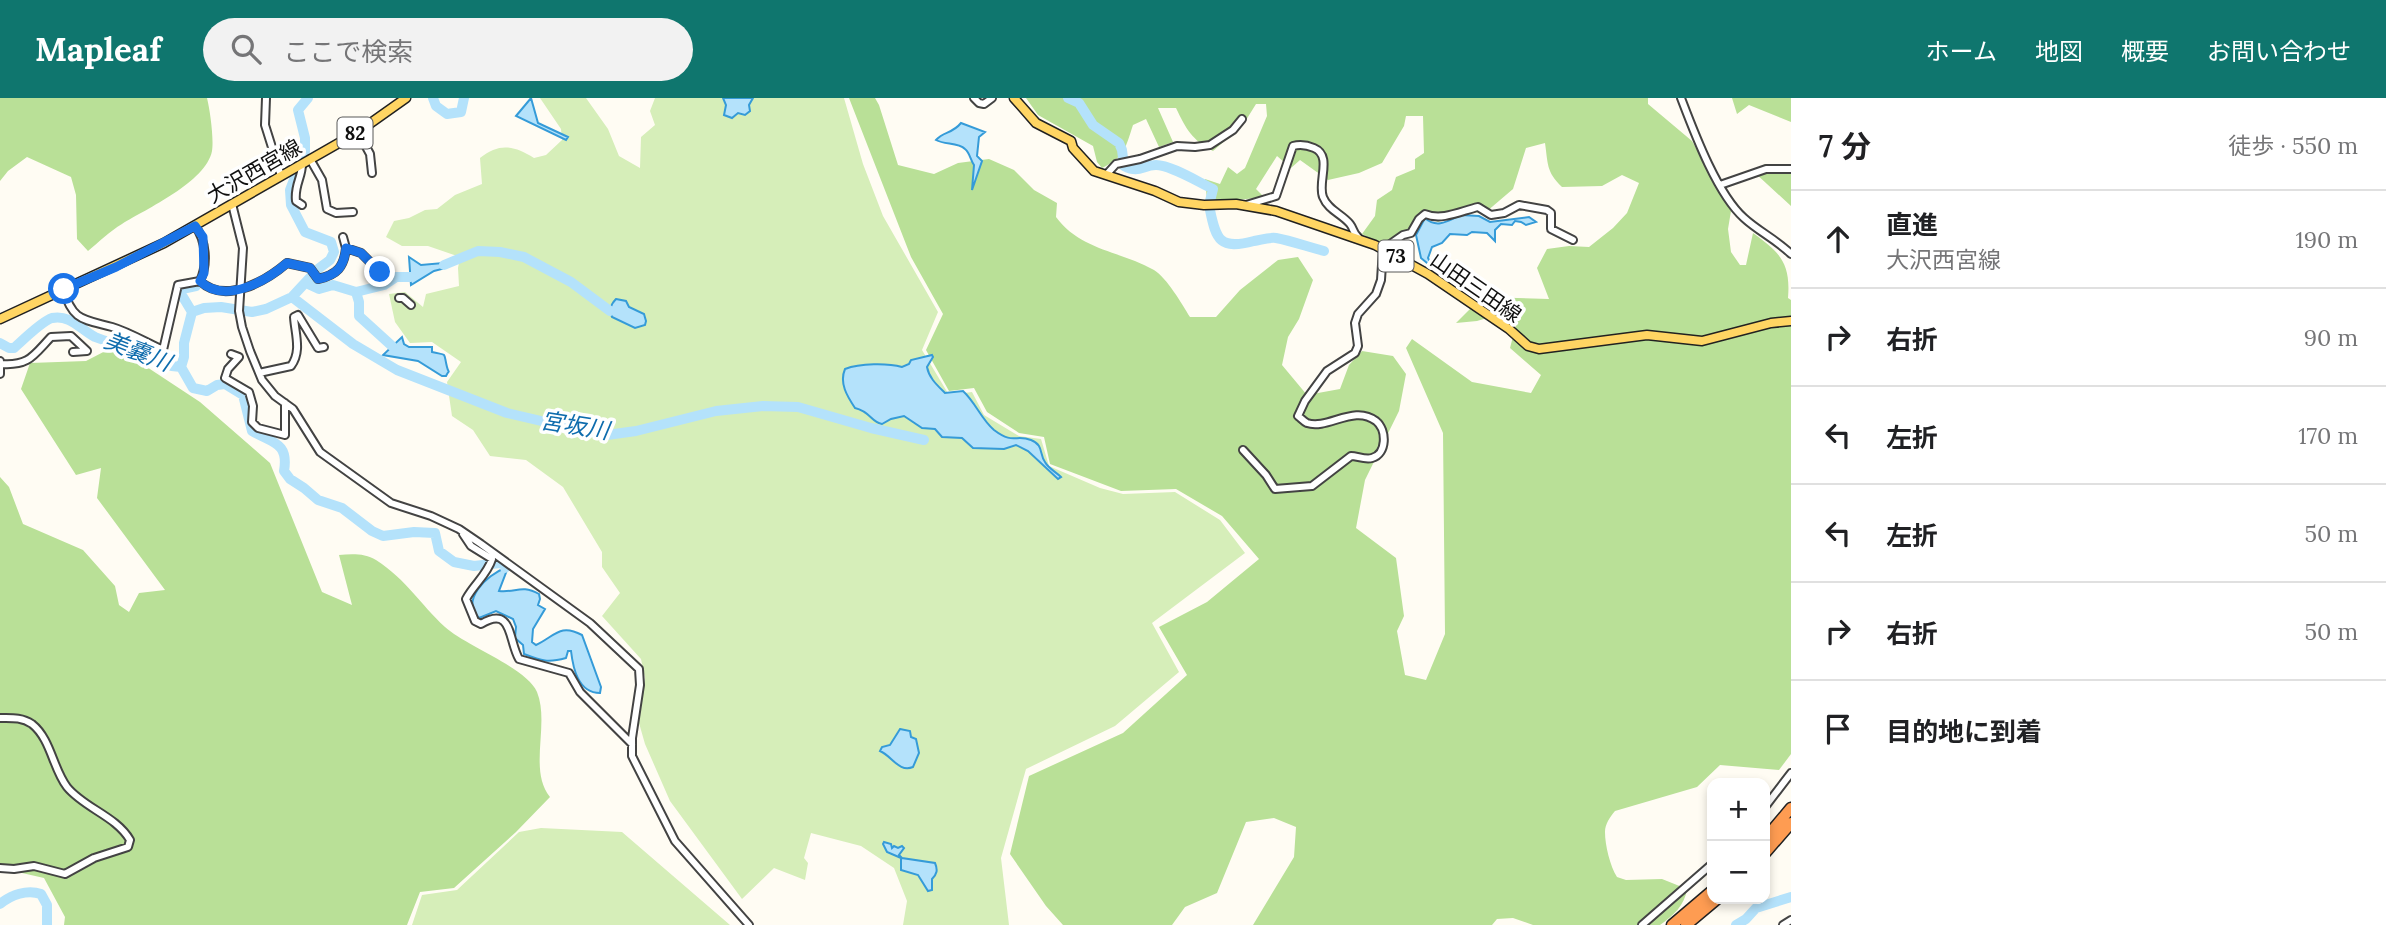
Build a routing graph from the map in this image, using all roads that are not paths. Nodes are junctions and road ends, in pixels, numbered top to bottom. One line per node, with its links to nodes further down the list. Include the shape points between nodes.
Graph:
1 (266, 98): 13 (street, via 265,125)
2 (406, 98): 8 (main road, 大沢西宮線 / 82)
3 (974, 98): 4 (street, via 984,104)
4 (992, 98)
5 (1014, 98): 12 (main road, 山田三田線 / 73, via 1036,123 1071,141 1088,166)
6 (1681, 98): 14 (street)
7 (1242, 119): 12 (street, via 1210,145 1177,146 1116,164)
8 (358, 132): 9 (main road, 大沢西宮線 / 82); 11 (street, via 370,154)
9 (306, 162): 13 (main road, 大沢西宮線 / 82); 16 (street, via 295,189 296,201); 18 (street, via 322,180 327,209)
10 (1791, 169): 14 (street, via 1766,169)
11 (372, 173)
12 (1106, 175): 17 (main road, 山田三田線 / 73, via 1179,202)
13 (281, 176): 15 (main road, 大沢西宮線 / 82)
14 (1720, 185): 25 (street, via 1742,217)
15 (232, 204): 19 (main road, 大沢西宮線 / 82); 29 (street, via 243,248)
16 (302, 205)
17 (1245, 205): 21 (main road, 山田三田線 / 73); 21 (street, via 1276,196 1293,146 1311,147 1324,161 1320,187 1327,205)
18 (353, 212)
19 (195, 226): 27 (street, via 203,237); 28 (main road, 大沢西宮線 / 82)
20 (343, 237): 23 (street)
21 (1358, 237): 24 (main road, 山田三田線 / 73)
22 (1573, 240): 24 (street, via 1551,229 1547,210 1519,205 1491,215 1478,206 1443,216 1425,214 1411,233)
23 (346, 248): 26 (street, via 361,253); 29 (street, via 345,262 324,278 318,279 310,268 287,263)
24 (1383, 249): 33 (main road, 山田三田線 / 73, via 1539,349 1647,335 1702,341); 41 (street, via 1376,294 1354,323 1355,354 1327,371 1298,415 1307,423 1353,415 1376,421 1384,435 1380,453 1369,459 1350,456 1312,486 1275,489)
25 (1791, 254)
26 (380, 272)
27 (200, 281): 28 (street, via 178,285 163,350 77,315 69,307); 29 (street, via 208,289)
28 (64, 289): 32 (main road, 大沢西宮線 / 82)
29 (240, 290): 38 (street, via 242,327)
30 (399, 299): 31 (street)
31 (411, 305)
32 (0, 319)
33 (1791, 321)
34 (324, 347): 38 (street, via 318,348 298,315 294,317 295,362)
35 (74, 352): 37 (street, via 88,351 71,336 51,337 18,365)
36 (231, 354): 40 (street, via 239,357 225,378 249,393 252,422 258,428 285,435)
37 (1, 363): 39 (street)
38 (259, 373): 40 (street)
39 (0, 374)
40 (285, 403): 42 (street, via 320,452 377,494)
41 (1243, 450)
42 (459, 529): 44 (street, via 590,623 639,669); 44 (street, via 471,546 492,559 488,572 466,598 475,621 503,620 510,626 519,659 569,673 580,692)
43 (0, 718): 51 (street, via 32,724 68,787 130,840 128,847 65,874 34,866)
44 (632, 744): 56 (street, via 632,756 675,841)
45 (1791, 773): 46 (street)
46 (1770, 800)
47 (1791, 808): 49 (highway)
48 (1791, 823): 50 (highway)
49 (1770, 833)
50 (1770, 846)
51 (0, 868)
52 (1707, 868): 57 (street)
53 (1707, 895): 58 (highway)
54 (1711, 904): 59 (highway)
55 (1791, 920): 60 (street)
56 (750, 925)
57 (1642, 925)
58 (1672, 925)
59 (1686, 925)
60 (1783, 925)

